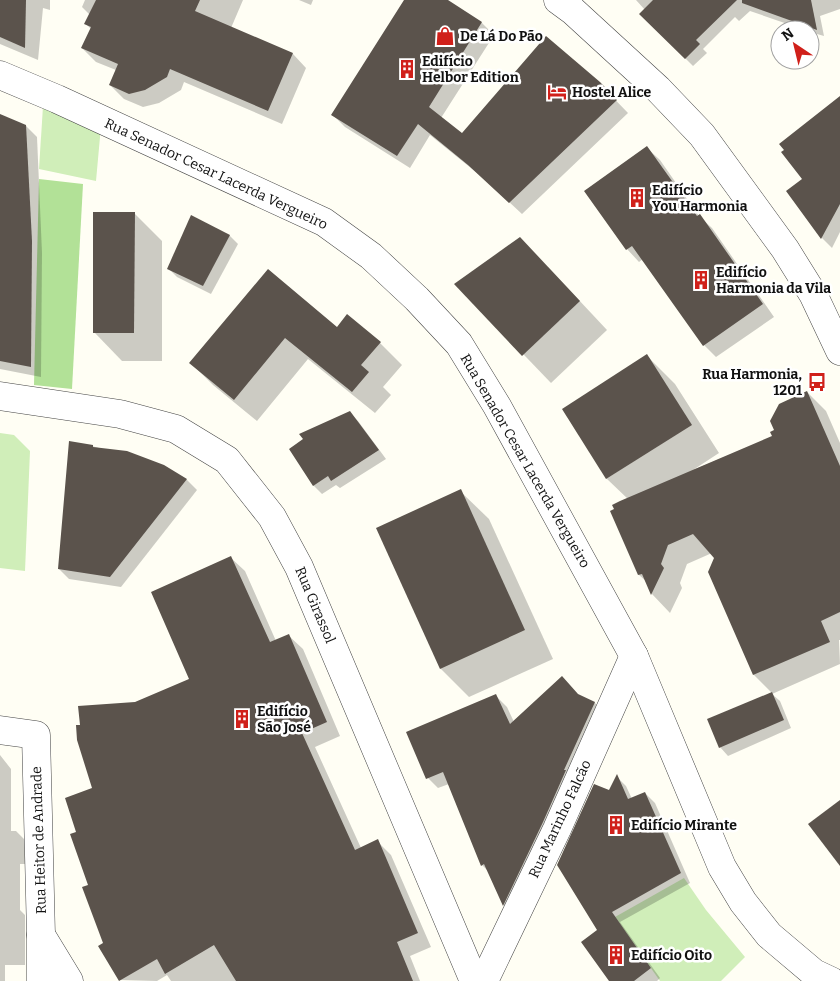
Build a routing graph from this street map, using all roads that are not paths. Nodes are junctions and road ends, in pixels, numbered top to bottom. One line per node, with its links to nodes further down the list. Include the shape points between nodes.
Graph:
1 (567, 4): 3 (street, via 658,88 702,135 785,249 813,294)
2 (0, 75): 5 (street, Rua Senador Cesar Lacerda Vergueiro, via 324,222 371,256 459,344 497,406)
3 (840, 351)
4 (0, 396): 10 (street, Rua Girassol, via 120,414 176,430 226,460 272,517 299,567)
5 (634, 656): 11 (street, Rua Marinho Falcão, via 557,829); 12 (street, Rua Senador Cesar Lacerda Vergueiro, via 722,867 742,902 769,936 814,973)
6 (0, 730): 7 (street, Rua Heitor de Andrade, via 36,735)
7 (41, 935): 8 (street, Rua Heitor de Andrade); 9 (street)
8 (41, 981)
9 (69, 981)
10 (474, 981)
11 (484, 981)
12 (831, 981)

